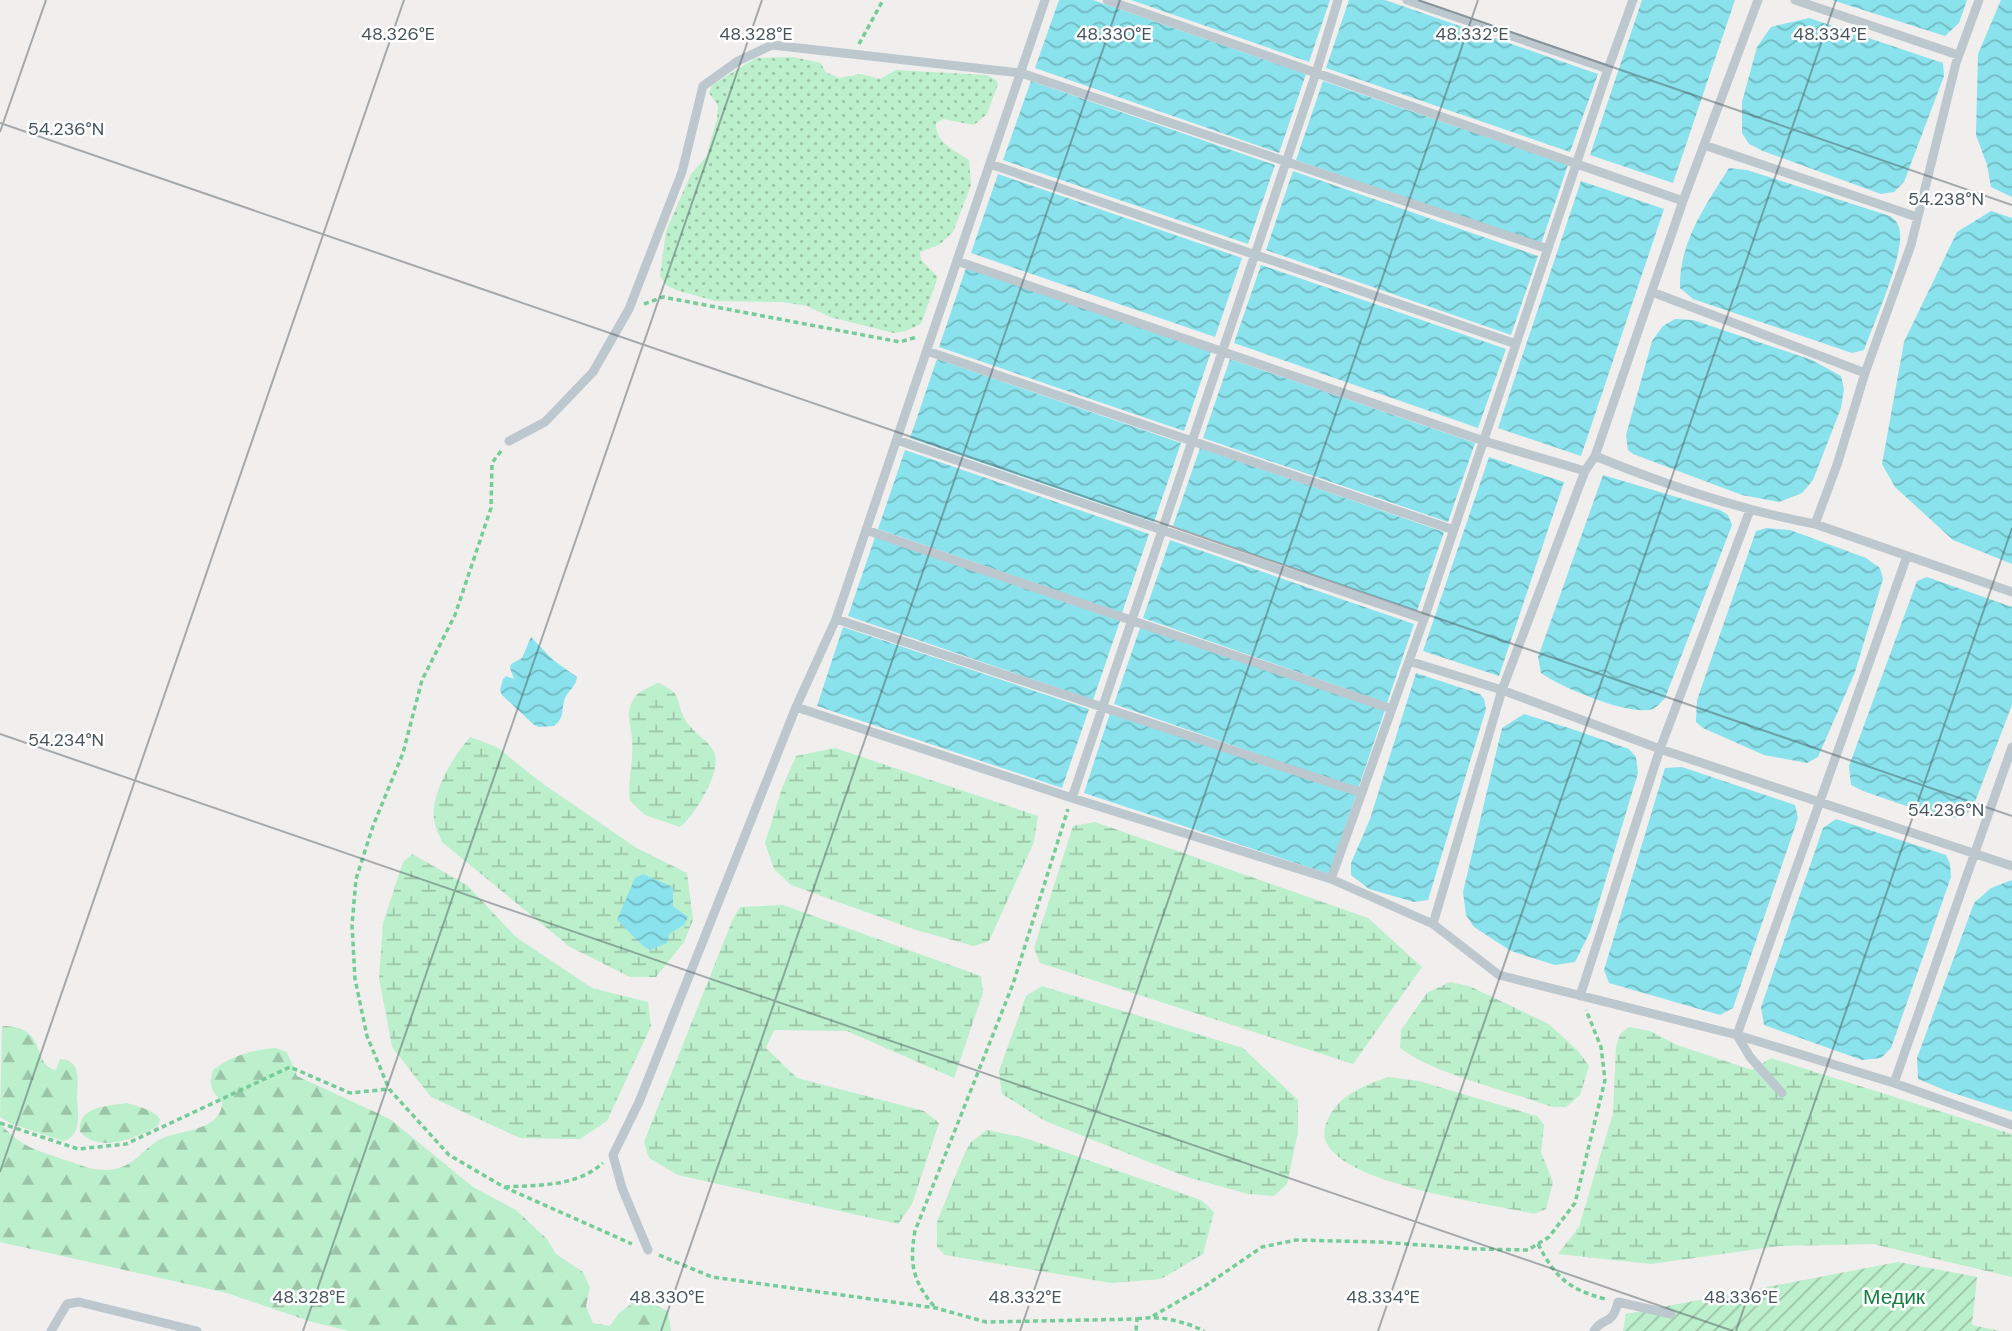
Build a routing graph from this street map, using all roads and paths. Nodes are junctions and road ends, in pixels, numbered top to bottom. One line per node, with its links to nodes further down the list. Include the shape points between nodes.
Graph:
1 (883, 0): 10 (path)
2 (1045, 0): 13 (lane)
3 (1107, 0): 14 (lane)
4 (1338, 0): 14 (lane)
5 (1408, 0): 12 (lane)
6 (1633, 0): 12 (lane)
7 (1758, 0): 15 (lane)
8 (1795, 0): 11 (lane)
9 (1979, 0): 11 (lane)
10 (853, 55): 13 (lane); 25 (lane, via 772,45 737,61 703,86 682,172)
11 (1958, 55): 20 (lane)
12 (1608, 69): 17 (lane)
13 (1021, 73): 16 (lane); 18 (lane)
14 (1316, 73): 16 (lane); 17 (lane)
15 (1704, 145): 19 (lane); 20 (lane)
16 (1286, 162): 21 (lane); 22 (lane)
17 (1576, 163): 19 (lane); 21 (lane)
18 (990, 164): 22 (lane); 23 (lane)
19 (1683, 201): 24 (lane)
20 (1917, 217): 30 (lane)
21 (1548, 249): 27 (lane)
22 (1254, 254): 27 (lane); 29 (lane)
23 (957, 261): 26 (lane); 29 (lane)
24 (1652, 292): 30 (lane); 35 (lane)
25 (629, 309): 26 (path, via 663,298 900,342); 32 (lane, via 593,372 545,422)
26 (933, 332): 28 (lane)
27 (1516, 344): 33 (lane)
28 (927, 351): 31 (lane); 34 (lane)
29 (1222, 351): 33 (lane); 34 (lane)
30 (1865, 373): 38 (lane)
31 (897, 440): 39 (lane); 40 (lane)
32 (509, 441): 64 (path, via 492,463 491,508 455,615 422,680 403,753 356,879 352,925 355,979 367,1035)
33 (1484, 441): 36 (lane); 41 (lane)
34 (1191, 442): 40 (lane); 41 (lane)
35 (1595, 456): 36 (lane); 37 (lane)
36 (1585, 471): 48 (lane)
37 (1750, 510): 38 (lane); 53 (lane)
38 (1815, 524): 42 (lane)
39 (866, 530): 45 (lane); 46 (lane)
40 (1161, 530): 44 (lane); 46 (lane)
41 (1454, 530): 44 (lane)
42 (1907, 556): 43 (lane); 56 (lane)
43 (2012, 592)
44 (1424, 619): 47 (lane)
45 (836, 620): 49 (lane); 50 (lane)
46 (1130, 620): 49 (lane); 51 (lane)
47 (1409, 661): 48 (lane); 51 (lane)
48 (1502, 690): 53 (lane); 60 (lane)
49 (1102, 706): 54 (lane); 55 (lane)
50 (796, 707): 55 (lane); 68 (lane, via 639,1101)
51 (1392, 709): 54 (lane)
52 (2012, 747): 57 (lane)
53 (1660, 749): 56 (lane); 61 (lane)
54 (1362, 793): 59 (lane)
55 (1072, 798): 59 (lane); 73 (path, via 1013,984 915,1231 915,1272 920,1289)
56 (1819, 802): 57 (lane); 62 (lane)
57 (1974, 853): 58 (lane); 63 (lane)
58 (2012, 866)
59 (1331, 879): 60 (lane)
60 (1433, 925): 61 (lane, via 1499,975)
61 (1580, 996): 62 (lane); 70 (path, via 1601,1047 1605,1080 1575,1203)
62 (1737, 1035): 63 (lane); 65 (lane)
63 (1894, 1083): 67 (lane)
64 (389, 1089): 66 (path, via 350,1094 290,1067 126,1144 78,1149); 69 (path, via 449,1155)
65 (1782, 1093)
66 (0, 1123)
67 (2012, 1125)
68 (613, 1155): 69 (path, via 591,1174 558,1184); 71 (lane)
69 (504, 1187): 71 (path)
70 (1538, 1244): 72 (path, via 1550,1268 1570,1285); 75 (path, via 1528,1250 1478,1250 1296,1240 1262,1247)
71 (648, 1250): 73 (path, via 712,1276)
72 (1618, 1302): 74 (lane); 81 (lane, via 1610,1321)
73 (936, 1308): 76 (path, via 986,1322)
74 (1671, 1314)
75 (1153, 1316): 76 (path); 80 (path)
76 (1138, 1319): 79 (path)
77 (51, 1331): 78 (lane, via 67,1304 79,1302)
78 (197, 1331)
79 (1136, 1331)
80 (1204, 1331)
81 (1594, 1331)

